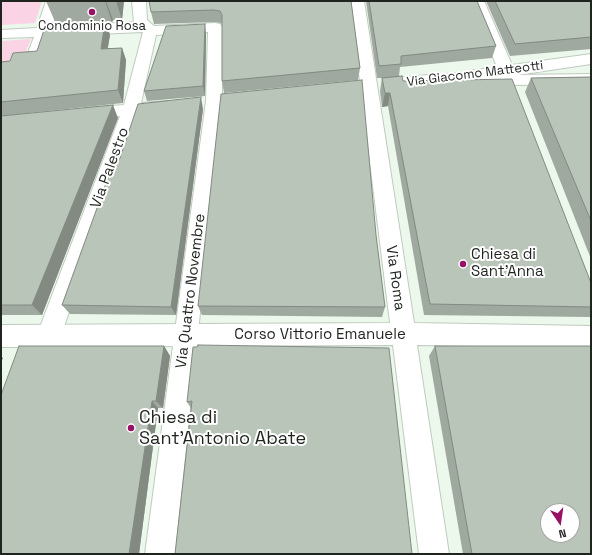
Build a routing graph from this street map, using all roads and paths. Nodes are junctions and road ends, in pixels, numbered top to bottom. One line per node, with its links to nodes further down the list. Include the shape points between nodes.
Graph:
1 (53, 1): 6 (street)
2 (139, 1): 5 (street, via 140,21)
3 (357, 1): 12 (street, Via Roma)
4 (477, 1): 11 (street)
5 (148, 28): 6 (street); 13 (street, Via Quattro Novembre, via 215,27); 14 (street, Via Palestro)
6 (43, 32): 7 (street); 8 (street)
7 (1, 34)
8 (34, 58)
9 (591, 59): 11 (street, Via Giacomo Matteotti)
10 (591, 79): 11 (street)
11 (511, 82): 12 (street, Via Giacomo Matteotti, via 441,79)
12 (360, 86): 16 (street, Via Roma)
13 (206, 102): 14 (street); 19 (street, Via Quattro Novembre)
14 (131, 109): 15 (street); 18 (street, Via Palestro)
15 (70, 115)
16 (403, 334): 19 (street, Corso Vittorio Emanuele); 20 (street, Corso Vittorio Emanuele); 23 (street, Via Roma)
17 (12, 336): 18 (street, Corso Vittorio Emanuele); 21 (street)
18 (49, 336): 19 (street, Corso Vittorio Emanuele)
19 (186, 336): 22 (street, Via Quattro Novembre)
20 (591, 337)
21 (16, 360)
22 (160, 554)
23 (434, 554)

